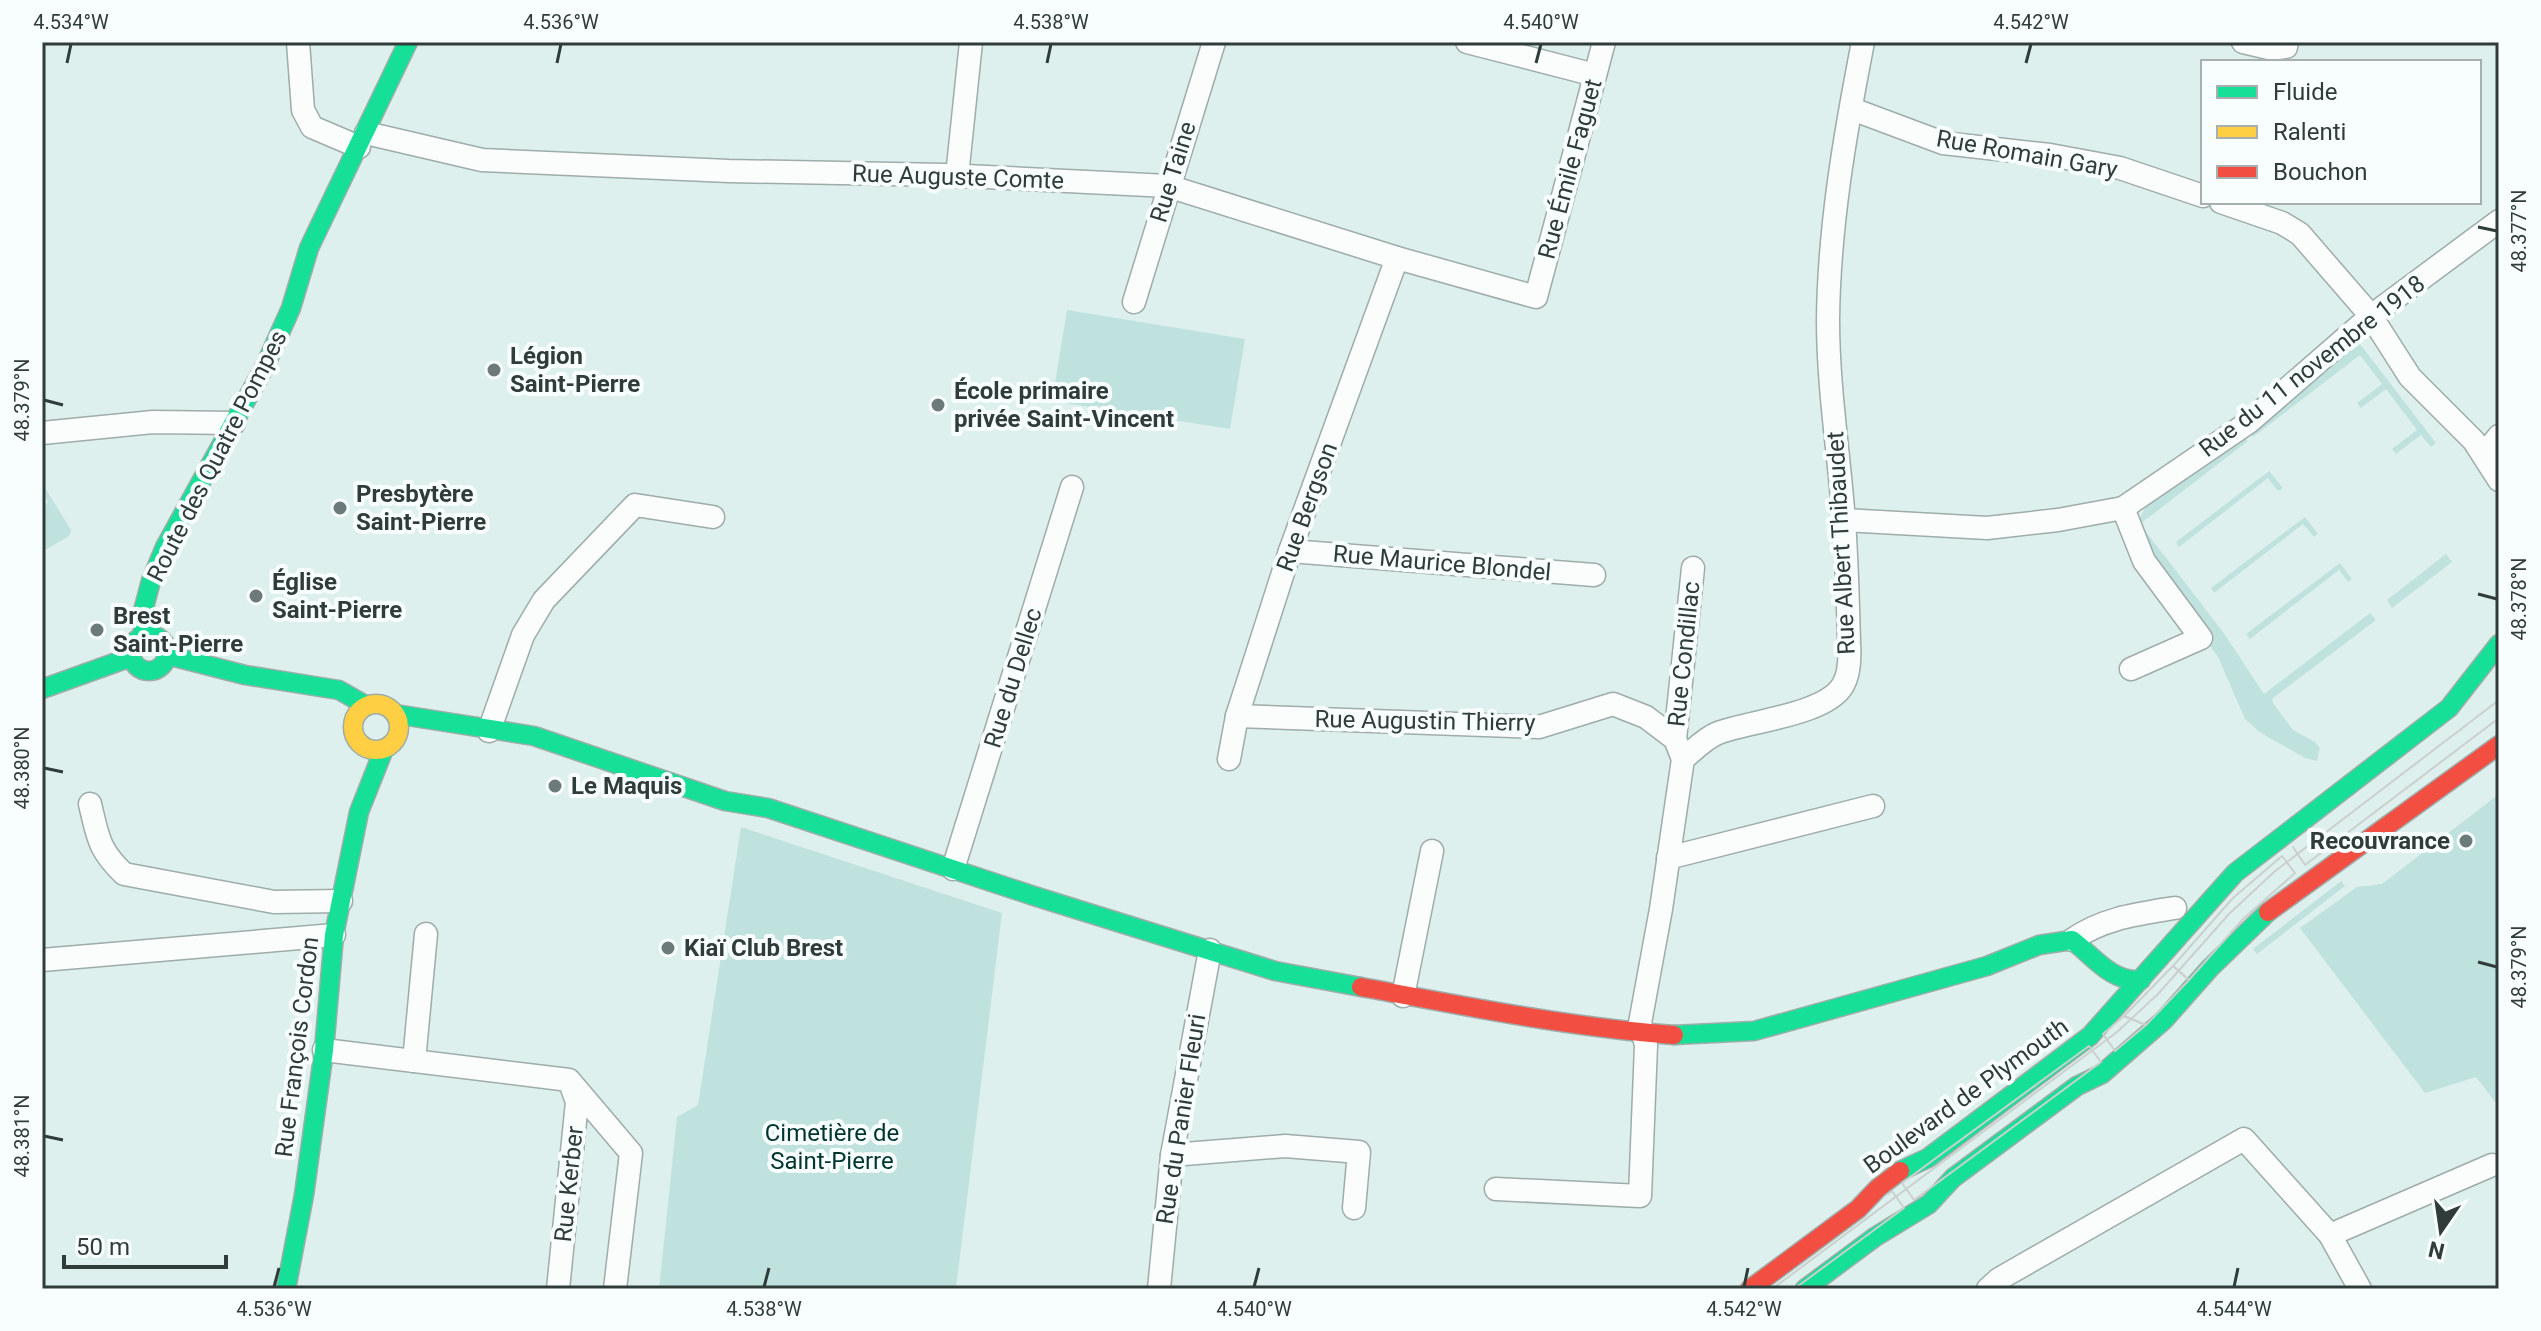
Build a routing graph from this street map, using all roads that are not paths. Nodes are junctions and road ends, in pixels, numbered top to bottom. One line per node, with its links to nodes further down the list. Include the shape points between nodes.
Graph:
1 (298, 42): 12 (street, via 303,110 312,127)
2 (408, 42): 12 (main road, Route des Quatre Pompes)
3 (971, 42): 13 (street)
4 (1214, 42): 14 (street, Rue Taine)
5 (1467, 42): 10 (street)
6 (1604, 42): 10 (street, Rue Émile Faguet)
7 (1863, 42): 11 (street, Rue Albert Thibaudet)
8 (2243, 42): 9 (street, via 2273,49 2286,47)
9 (2287, 42)
10 (1595, 75): 19 (street, Rue Émile Faguet)
11 (1852, 109): 15 (street, Rue Romain Gary, via 1943,143 2120,168); 30 (street, Rue Albert Thibaudet, via 1838,178 1828,322)
12 (362, 140): 13 (street, Rue Auguste Comte, via 482,160); 22 (main road, Route des Quatre Pompes, via 304,263 284,323)
13 (957, 176): 14 (street, Rue Auguste Comte)
14 (1168, 186): 18 (street, Rue Auguste Comte); 20 (street, Rue Taine)
15 (2201, 195)
16 (2227, 204): 21 (street, via 2300,234)
17 (2499, 221): 21 (street, Rue du 11 novembre 1918)
18 (1397, 258): 19 (street, Rue Auguste Comte); 31 (street, Rue Bergson)
19 (1536, 297)
20 (1134, 302)
21 (2371, 316): 25 (street, via 2410,377); 28 (street, Rue du 11 novembre 1918, via 2249,422)
22 (234, 423): 23 (street, via 153,422); 34 (main road, Route des Quatre Pompes, via 151,578 140,627)
23 (42, 433)
24 (2499, 436): 25 (street)
25 (2491, 458): 26 (street)
26 (2499, 480)
27 (1072, 487): 57 (street, Rue du Dellec)
28 (2123, 508): 30 (street, Rue du 11 novembre 1918, via 1987,528); 38 (street, via 2144,561 2201,638)
29 (713, 517): 45 (street, via 635,505 544,600 523,635)
30 (1844, 520): 50 (street, Rue Albert Thibaudet, via 1850,662 1843,685 1829,700)
31 (1290, 551): 33 (street, Rue Maurice Blondel); 43 (street, Rue Bergson)
32 (1693, 568): 50 (street, Rue Condillac)
33 (1594, 575)
34 (143, 636): 36 (main road, via 160,639); 37 (main road, via 132,647)
35 (2499, 644): 67 (main road, Boulevard de Plymouth, via 2449,708 2235,873)
36 (167, 655): 37 (main road, via 153,671 142,670); 39 (main road)
37 (131, 657): 40 (main road)
38 (2131, 669)
39 (309, 687): 41 (main road, via 339,690); 44 (main road)
40 (42, 689)
41 (367, 706): 42 (main road, via 383,705); 44 (main road)
42 (395, 714): 45 (main road); 47 (main road)
43 (1237, 716): 50 (street, Rue Augustin Thierry, via 1539,727 1613,704 1646,717); 51 (street, Rue Bergson)
44 (353, 720): 48 (main road)
45 (489, 731): 46 (main road); 57 (main road, via 534,736 725,801 768,808)
46 (435, 738)
47 (397, 742): 48 (main road, via 371,750); 54 (main road, Rue François Cordon)
48 (360, 745): 54 (main road, Rue François Cordon)
49 (2499, 745): 71 (main road, via 2272,908)
50 (1679, 749): 56 (street)
51 (1229, 759)
52 (90, 804): 58 (street, via 101,847 124,874 274,902)
53 (1873, 806): 56 (street)
54 (359, 812): 58 (main road, Rue François Cordon)
55 (1432, 851): 69 (street)
56 (1668, 858): 72 (street)
57 (953, 869): 63 (main road)
58 (341, 901): 61 (main road, Rue François Cordon)
59 (2175, 908): 62 (street, via 2117,917)
60 (426, 934): 74 (street)
61 (334, 935): 64 (street); 73 (main road, Rue François Cordon)
62 (2072, 940): 66 (main road, via 2050,941); 67 (main road, via 2118,977 2131,983)
63 (1210, 950): 69 (main road, via 1275,971); 76 (street, Rue du Panier Fleuri)
64 (42, 960)
65 (2064, 962): 66 (main road, via 2044,958 2016,967)
66 (1987, 966): 72 (main road, via 1754,1031)
67 (2141, 980): 70 (main road, Boulevard de Plymouth)
68 (2096, 985): 70 (main road)
69 (1403, 996): 72 (main road)
70 (2119, 1006): 71 (main road); 85 (main road, Boulevard de Plymouth, via 2085,1040 1928,1158 1891,1178)
71 (2164, 1020): 86 (main road, via 2102,1074 2077,1086 1953,1178 1929,1204)
72 (1642, 1033): 78 (street, via 1646,1045 1640,1196)
73 (324, 1050): 74 (street); 81 (main road, Rue François Cordon)
74 (414, 1061): 75 (street)
75 (569, 1080): 82 (street, Rue Kerber, via 577,1102); 83 (street, Rue Kerber, via 631,1153)
76 (1172, 1155): 79 (street, via 1285,1146 1359,1152); 84 (street, Rue du Panier Fleuri)
77 (2492, 1165): 80 (street)
78 (1496, 1189)
79 (1354, 1208)
80 (2330, 1235): 87 (street, via 2244,1139); 88 (street)
81 (286, 1289)
82 (558, 1289)
83 (615, 1289)
84 (1159, 1289)
85 (1750, 1289)
86 (1805, 1289)
87 (1988, 1289)
88 (2360, 1289)

